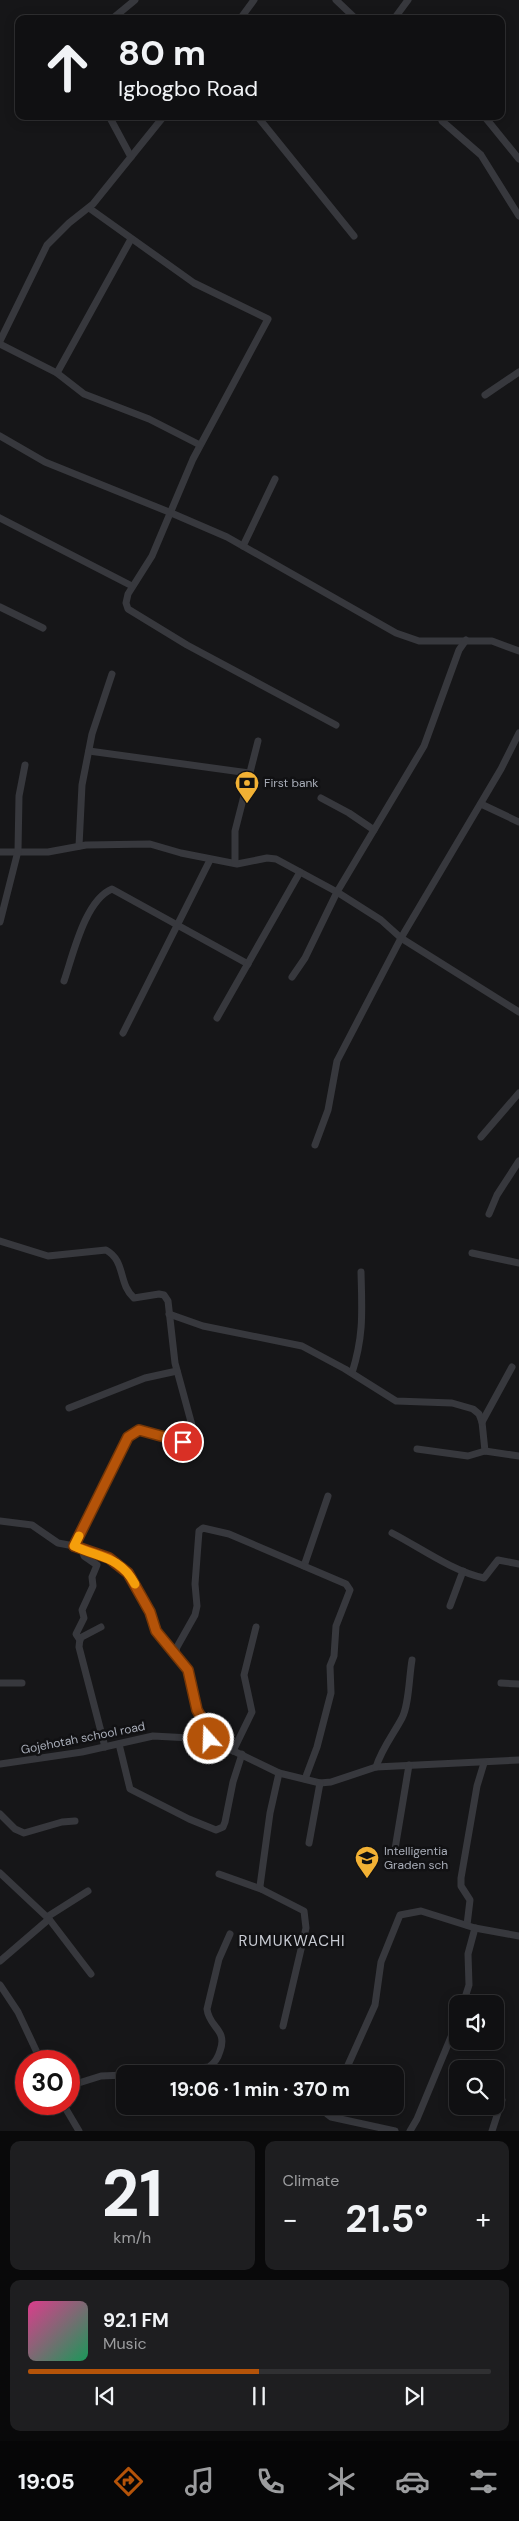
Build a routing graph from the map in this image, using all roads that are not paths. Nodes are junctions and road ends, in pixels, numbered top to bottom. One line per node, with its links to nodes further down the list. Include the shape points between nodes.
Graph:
1 (135, 0): 5 (street)
2 (254, 0): 6 (street)
3 (336, 0): 7 (street)
4 (408, 0): 8 (street)
5 (117, 15)
6 (243, 15)
7 (352, 15)
8 (397, 15)
9 (111, 120): 14 (street)
10 (161, 120): 14 (street)
11 (260, 120): 18 (street)
12 (442, 120): 17 (street, via 481,155)
13 (487, 120): 15 (street)
14 (131, 157): 16 (street)
15 (519, 159)
16 (89, 208): 19 (street); 20 (street, via 47,245)
17 (519, 216)
18 (354, 236)
19 (131, 239): 22 (street); 25 (street, via 194,283 268,320)
20 (0, 343): 22 (street)
21 (519, 372): 23 (street)
22 (57, 374): 25 (street, via 84,394 149,419)
23 (485, 395)
24 (0, 436): 27 (street, via 45,462)
25 (200, 445): 27 (street)
26 (275, 479): 29 (street)
27 (169, 512): 29 (street); 30 (street, via 152,556)
28 (0, 518): 30 (street)
29 (243, 546): 33 (street, via 396,633 419,641)
30 (132, 586): 36 (street, via 126,603 136,615)
31 (0, 607): 32 (street)
32 (43, 628)
33 (466, 640): 34 (street, via 492,640); 45 (street, via 459,650 424,746)
34 (519, 652)
35 (112, 674): 39 (street)
36 (336, 724)
37 (519, 733): 43 (street)
38 (258, 741): 41 (street)
39 (89, 751): 41 (street); 46 (street, via 80,803)
40 (25, 765): 47 (street, via 19,796)
41 (249, 773): 50 (street, via 235,831)
42 (321, 798): 45 (street)
43 (481, 804): 44 (street); 55 (street)
44 (519, 822)
45 (374, 830): 52 (street)
46 (79, 846): 47 (street, via 48,852); 49 (street, via 150,844)
47 (18, 851): 48 (street); 53 (street)
48 (0, 852)
49 (210, 860): 50 (street); 54 (street)
50 (235, 863): 51 (street, via 276,859)
51 (300, 872): 52 (street); 56 (street)
52 (337, 892): 55 (street, via 381,920); 57 (street, via 305,958)
53 (0, 922)
54 (178, 924): 56 (street); 58 (street, via 112,889 107,891 85,920); 61 (street)
55 (401, 938): 59 (street); 64 (street, via 337,1062 328,1110)
56 (248, 964): 60 (street)
57 (292, 977)
58 (64, 981)
59 (519, 1012)
60 (217, 1018)
61 (123, 1033)
62 (519, 1093): 63 (street)
63 (481, 1136)
64 (315, 1145)
65 (519, 1161): 66 (street)
66 (489, 1214)
67 (0, 1241): 71 (street, via 48,1256 106,1250 118,1260 129,1294 134,1298 164,1295)
68 (472, 1253): 69 (street)
69 (519, 1263)
70 (361, 1272): 74 (street, via 361,1347)
71 (170, 1314): 73 (street); 74 (street, via 202,1326 302,1346)
72 (512, 1366): 76 (street)
73 (176, 1371): 75 (street, via 145,1378); 83 (street, via 193,1429 192,1436 183,1442 139,1430 134,1432)
74 (352, 1373): 76 (street, via 396,1402 452,1403 473,1409)
75 (69, 1408)
76 (482, 1422): 78 (street)
77 (417, 1449): 78 (street, via 468,1456)
78 (484, 1451): 79 (street)
79 (519, 1456)
80 (328, 1496): 86 (street)
81 (0, 1521): 83 (street, via 32,1524 58,1543)
82 (392, 1533): 87 (street)
83 (74, 1546): 84 (street)
84 (82, 1550): 91 (street, via 84,1556 97,1566 92,1577 93,1586 82,1610 84,1618 76,1634); 92 (street, via 109,1558 128,1573 147,1606 156,1631)
85 (519, 1564): 87 (street, via 498,1560 484,1578)
86 (304, 1566): 92 (street, via 215,1529 203,1528 199,1531 195,1615 182,1635); 109 (street, via 346,1584 350,1590 336,1626 330,1666 331,1693)
87 (463, 1571): 88 (street)
88 (450, 1606)
89 (101, 1627): 91 (street)
90 (256, 1627): 101 (street, via 244,1675 252,1712)
91 (80, 1640): 100 (street, via 82,1664)
92 (175, 1655): 98 (street, via 188,1670 197,1710 208,1729)
93 (412, 1660): 107 (street, via 405,1711)
94 (0, 1683): 95 (street)
95 (22, 1683)
96 (501, 1683): 97 (street)
97 (519, 1684)
98 (209, 1739): 99 (street, Gojehotah school road, via 154,1736); 101 (street, Gojehotah school road)
99 (120, 1744): 100 (street, Gojehotah school road); 102 (street, via 130,1789 216,1830 225,1822)
100 (105, 1747): 105 (street, Gojehotah school road)
101 (233, 1750): 102 (street, Gojehotah school road)
102 (242, 1754): 108 (street, Gojehotah school road)
103 (519, 1760): 104 (street, Gojehotah school road)
104 (484, 1763): 106 (street, Gojehotah school road); 120 (street, via 460,1886 470,1900)
105 (0, 1764)
106 (409, 1765): 107 (street, Gojehotah school road); 114 (street)
107 (376, 1767): 110 (street, Gojehotah school road)
108 (279, 1773): 109 (street, Gojehotah school road); 117 (street, via 270,1813)
109 (305, 1779): 110 (street, Gojehotah school road)
110 (320, 1783): 113 (street)
111 (0, 1814): 112 (street, via 24,1833)
112 (75, 1821)
113 (310, 1843)
114 (395, 1849)
115 (0, 1874): 119 (street)
116 (219, 1874): 117 (street)
117 (261, 1889): 128 (street, via 301,1908 305,1914 306,1928)
118 (88, 1891): 119 (street)
119 (48, 1918): 124 (street); 125 (street)
120 (467, 1926): 121 (street); 132 (street, via 421,1912 399,1916 381,1962 375,2005)
121 (475, 1928): 123 (street); 127 (street, via 468,1954 469,1985)
122 (230, 1934): 131 (street, via 219,1959 207,2009 207,2016 222,2034 223,2043)
123 (519, 1936)
124 (0, 1961)
125 (91, 1974)
126 (0, 1984): 130 (street)
127 (466, 1995)
128 (282, 2026)
129 (449, 2042): 140 (street)
130 (36, 2050)
131 (213, 2065)
132 (348, 2065)
133 (116, 2075): 134 (street)
134 (80, 2083)
135 (70, 2115): 138 (street)
136 (329, 2115): 139 (street)
137 (497, 2115): 141 (street)
138 (79, 2131)
139 (395, 2131)
140 (410, 2131)
141 (492, 2131)

